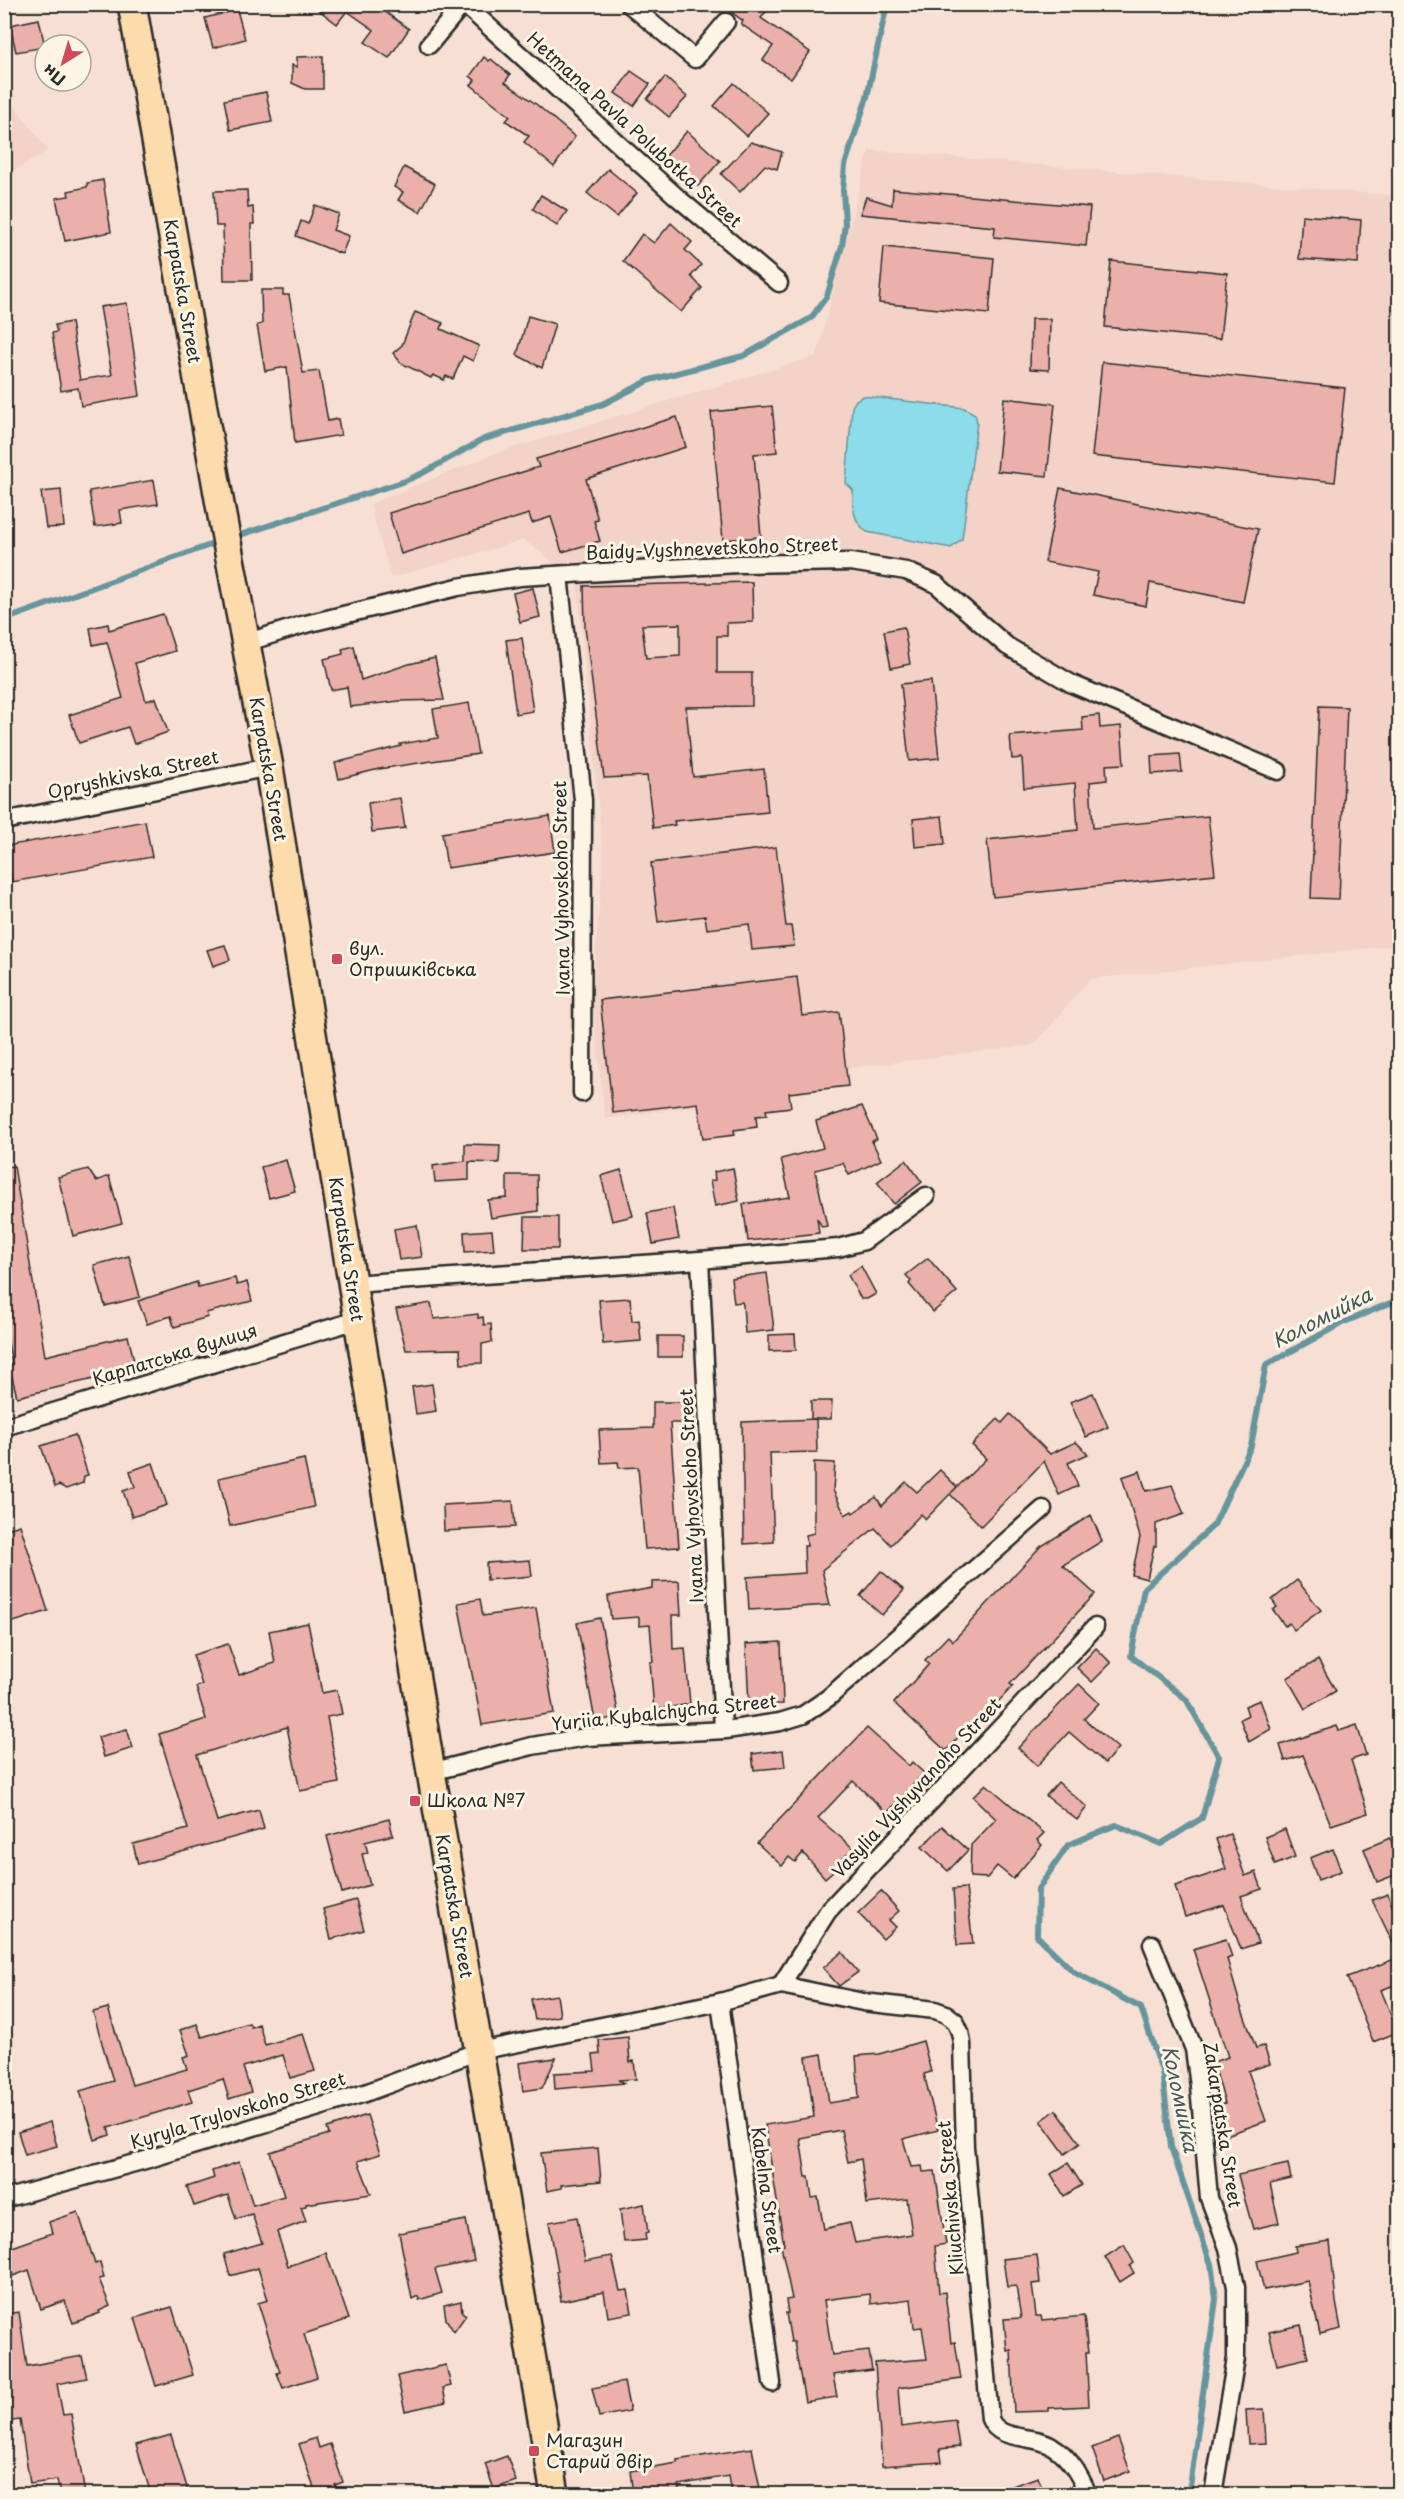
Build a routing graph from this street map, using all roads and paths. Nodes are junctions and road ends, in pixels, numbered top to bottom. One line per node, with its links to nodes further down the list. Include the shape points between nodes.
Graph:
1 (132, 4): 8 (main road, Karpatska Street)
2 (464, 4): 5 (street); 6 (street, Hetmana Pavla Polubotka Street, via 678,198)
3 (629, 4): 4 (street, via 696,59)
4 (726, 22)
5 (429, 45)
6 (779, 283)
7 (559, 575): 8 (street, Baidy-Vyshnevetskoho Street, via 458,587); 10 (street, Baidy-Vyshnevetskoho Street, via 738,564 851,562 906,571 936,584 1006,646 1072,684); 12 (street, Ivana Vyhovskoho Street, via 583,800)
8 (245, 643): 9 (main road, Karpatska Street)
9 (269, 767): 11 (street, Opryshkivska Street); 15 (main road, Karpatska Street)
10 (1278, 771)
11 (4, 821)
12 (582, 1093)
13 (926, 1196): 14 (street, via 864,1241 838,1248)
14 (700, 1260): 15 (street); 20 (street, Ivana Vyhovskoho Street)
15 (352, 1284): 16 (main road, Karpatska Street)
16 (357, 1320): 17 (street); 21 (main road, Karpatska Street)
17 (4, 1427)
18 (1043, 1509): 20 (street, Yuriia Kybalchycha Street, via 813,1709 792,1719)
19 (1095, 1627): 23 (street, Vasylia Vyshyvanoho Street, via 828,1911)
20 (723, 1730): 21 (street, Yuriia Kybalchycha Street, via 586,1737 532,1746)
21 (431, 1772): 25 (main road, Karpatska Street)
22 (1152, 1944): 30 (street, Zakarpatska Street, via 1194,2049 1209,2198 1228,2248 1236,2287 1236,2358)
23 (781, 1985): 24 (street, Kyryla Trylovskoho Street); 29 (street, Kliuchivska Street, via 863,2002 935,2010 958,2026 990,2419 1000,2431 1040,2439 1060,2451 1077,2471)
24 (720, 2002): 25 (street, Kyryla Trylovskoho Street); 27 (street, Kabelna Street)
25 (479, 2050): 26 (street, Kyryla Trylovskoho Street, via 365,2093); 28 (main road, Karpatska Street)
26 (4, 2199)
27 (772, 2383)
28 (555, 2494)
29 (1088, 2494)
30 (1213, 2494)

